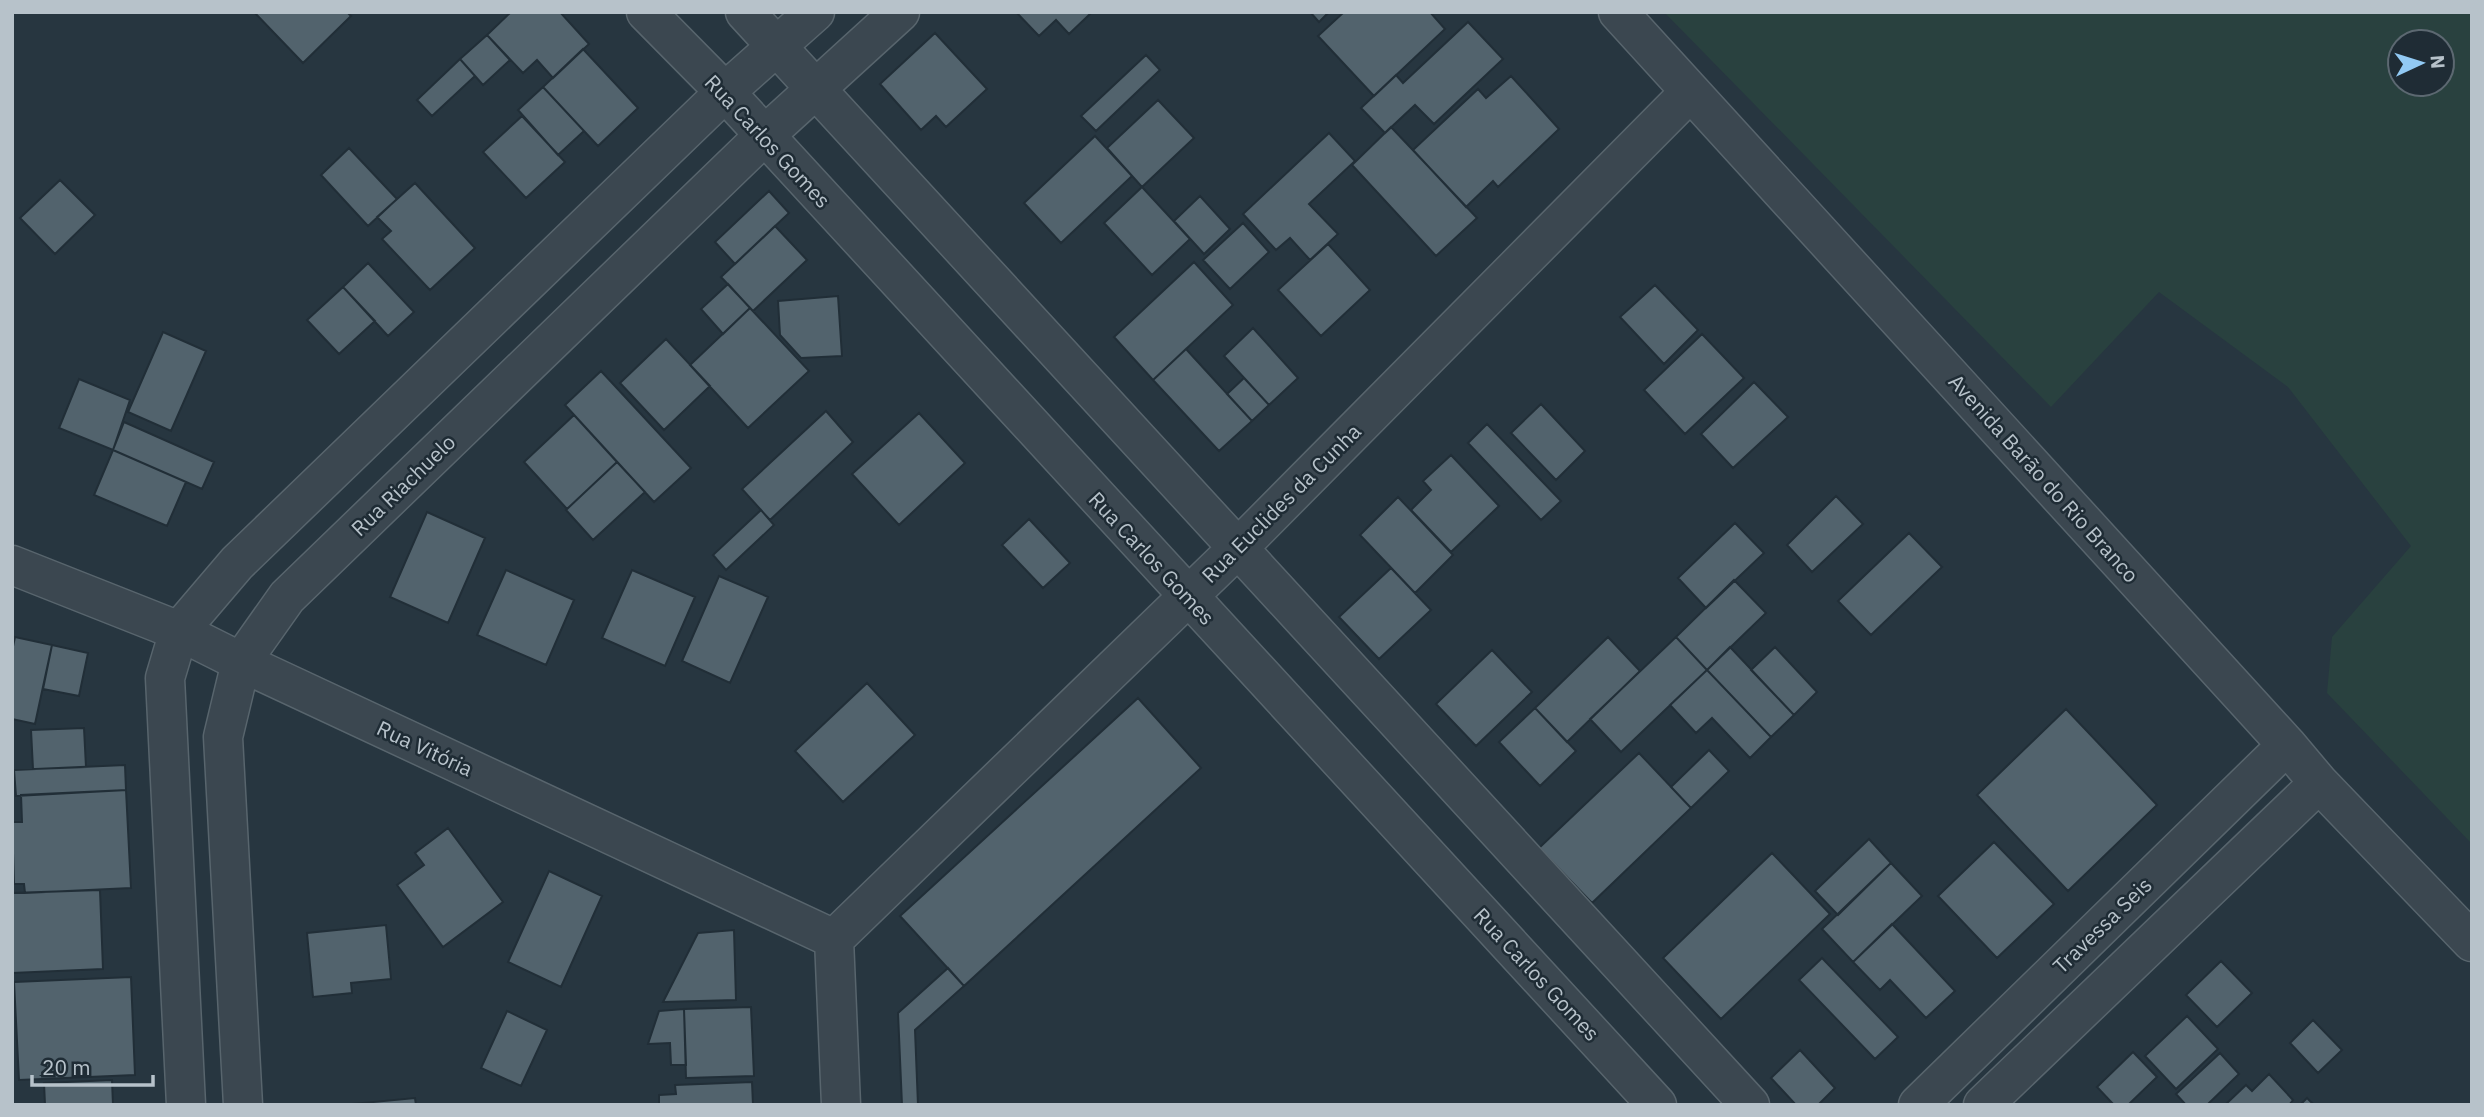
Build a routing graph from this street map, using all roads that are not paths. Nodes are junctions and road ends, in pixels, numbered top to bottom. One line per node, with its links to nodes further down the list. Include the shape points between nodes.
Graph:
1 (646, 12): 8 (street, Rua Carlos Gomes)
2 (745, 12): 6 (street)
3 (815, 12): 6 (street)
4 (900, 12): 7 (street, Rua Riachuelo)
5 (1618, 12): 9 (street, Avenida Barão do Rio Branco)
6 (777, 47): 7 (street); 8 (street)
7 (817, 89): 10 (street, Rua Riachuelo); 11 (street)
8 (724, 92): 10 (street, Rua Carlos Gomes); 14 (street, via 237,562)
9 (1690, 92): 11 (street, Rua Euclides da Cunha); 16 (street, Avenida Barão do Rio Branco)
10 (764, 136): 13 (street, Rua Carlos Gomes); 15 (street, Rua Riachuelo, via 287,597)
11 (1239, 547): 13 (street, Rua Euclides da Cunha); 24 (street)
12 (12, 565): 14 (street, Rua Vitória)
13 (1188, 596): 18 (street, Rua Euclides da Cunha); 23 (street, Rua Carlos Gomes)
14 (179, 631): 15 (street, Rua Vitória); 20 (street, via 165,678)
15 (241, 662): 18 (street, Rua Vitória); 21 (street, Rua Riachuelo, via 223,737)
16 (2287, 744): 17 (street, Avenida Barão do Rio Branco); 25 (street, Travessa Seis)
17 (2319, 783): 19 (street, Avenida Barão do Rio Branco); 26 (street)
18 (834, 939): 22 (street)
19 (2472, 942)
20 (186, 1105)
21 (243, 1105)
22 (841, 1105)
23 (1657, 1105)
24 (1750, 1105)
25 (1918, 1105)
26 (1983, 1105)

